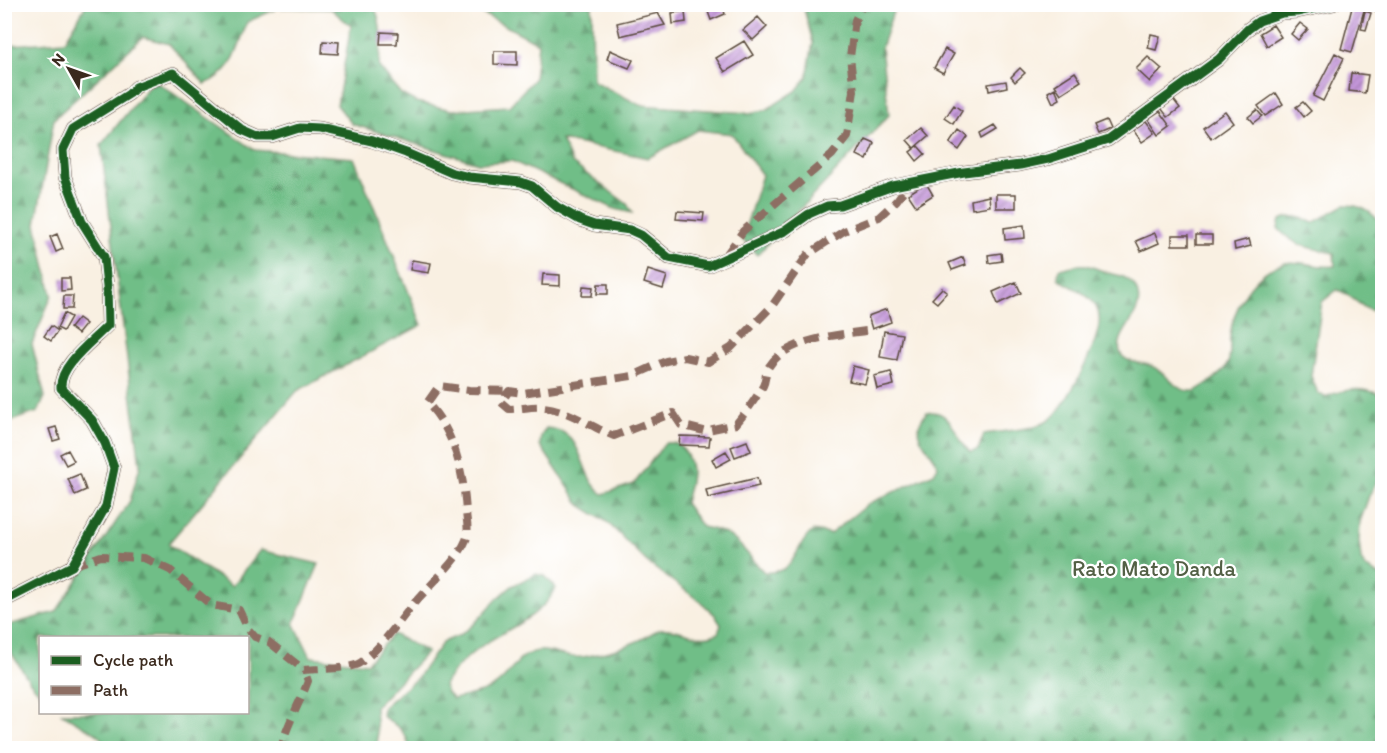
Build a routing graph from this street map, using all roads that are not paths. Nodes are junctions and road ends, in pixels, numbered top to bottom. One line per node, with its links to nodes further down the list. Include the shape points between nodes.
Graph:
1 (1334, 4): 4 (street, via 1258,21 1219,58 1108,140 1020,165 964,171 826,206 785,231 708,266 669,258 630,230 580,220 521,182 452,173 372,141 320,129 300,128 258,137 242,130 173,73 136,87 73,129 63,150 65,177 82,222 104,257 108,325 69,364 61,377 61,388 92,420 105,443 114,468 106,506 72,566)
2 (1376, 4): 3 (street)
3 (1383, 14)
4 (4, 601)

